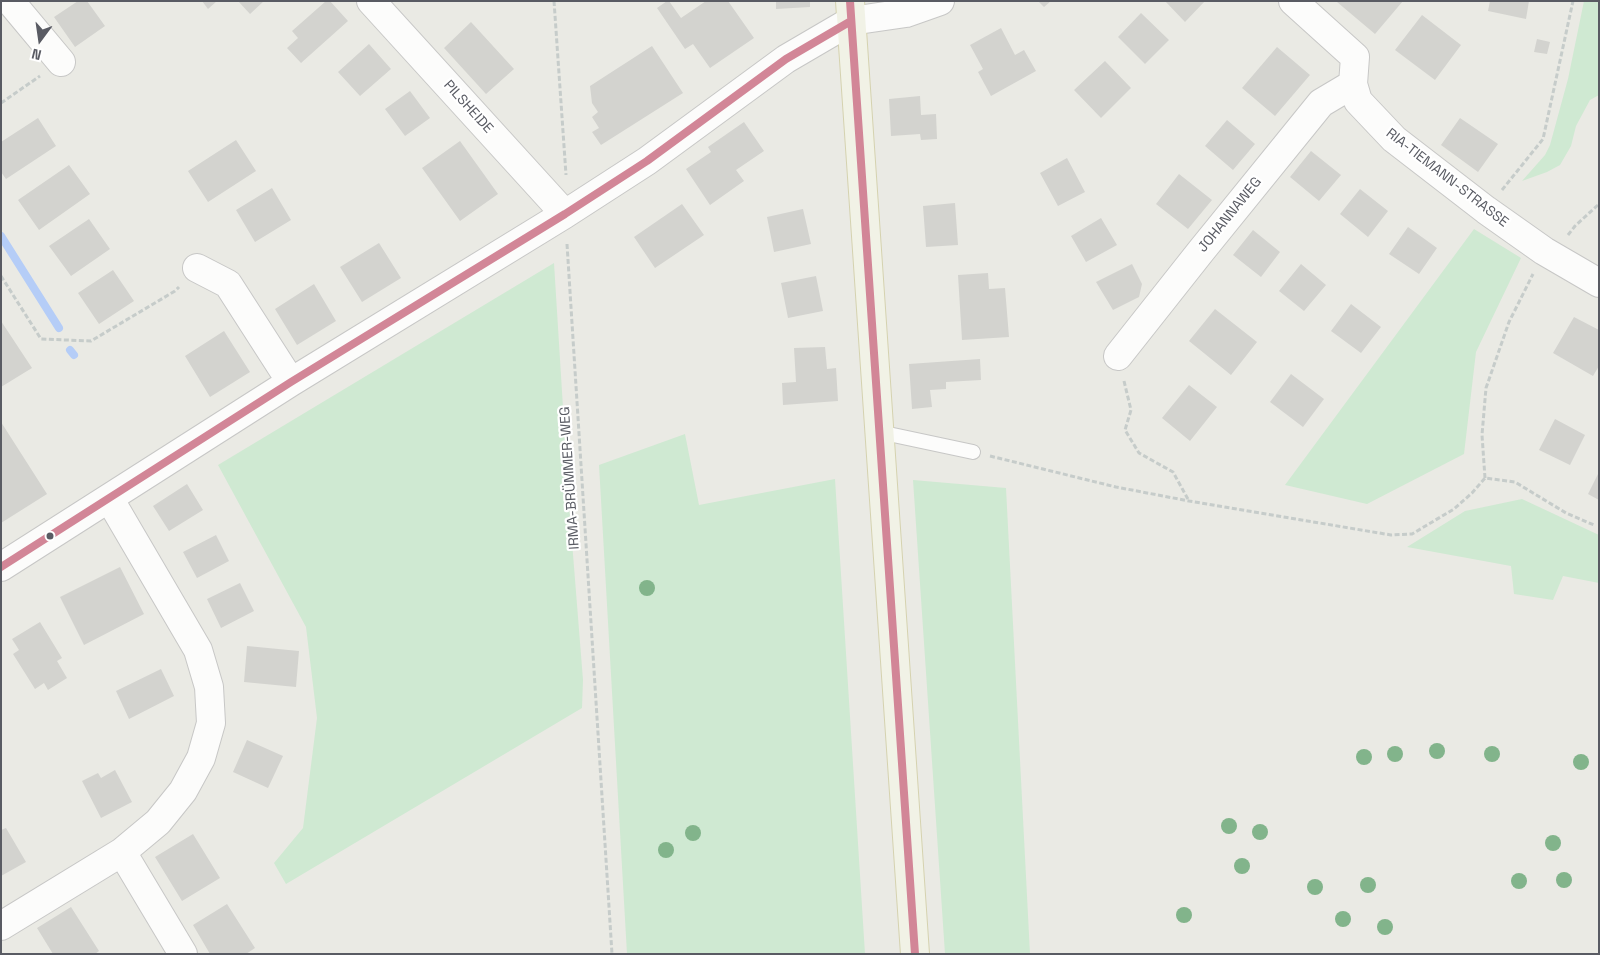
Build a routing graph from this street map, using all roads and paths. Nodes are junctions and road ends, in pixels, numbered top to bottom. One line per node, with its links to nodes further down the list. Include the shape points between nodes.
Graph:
1 (10, 1): 8 (street)
2 (371, 1): 13 (street, PILSHEIDE)
3 (554, 1): 13 (path, IRMA-BRÜMMER-WEG, via 566,175)
4 (940, 1): 7 (street, via 906,13)
5 (1294, 1): 9 (street, RIA-TIEMANN-STRASSE, via 1355,57)
6 (1573, 1): 12 (path, via 1543,139)
7 (851, 11): 13 (street, via 647,161); 20 (main road)
8 (61, 62): 10 (path)
9 (1353, 84): 12 (street, RIA-TIEMANN-STRASSE, via 1358,100 1394,139); 18 (street, JOHANNAWEG, via 1321,103)
10 (1, 103)
11 (1599, 204): 14 (path)
12 (1486, 210): 14 (street, RIA-TIEMANN-STRASSE)
13 (565, 214): 19 (street); 30 (path, IRMA-BRÜMMER-WEG)
14 (1548, 253): 17 (street, RIA-TIEMANN-STRASSE); 22 (path, via 1509,322 1486,388 1482,435)
15 (197, 268): 16 (path, via 175,291 91,341 41,339); 19 (street, via 228,284)
16 (1, 276)
17 (1599, 283)
18 (1118, 356): 24 (path, via 1131,410 1125,430 1139,454 1173,472)
19 (292, 382): 23 (street)
20 (879, 432): 21 (lane); 31 (main road)
21 (973, 452): 24 (path)
22 (1486, 478): 24 (path, via 1454,509 1412,534 1382,534); 25 (path, via 1514,482 1566,513)
23 (109, 498): 26 (street); 27 (street, via 198,650 209,687 211,723 201,758 183,791 158,822)
24 (1189, 501)
25 (1594, 525)
26 (1, 567)
27 (122, 852): 28 (street); 29 (street)
28 (1, 926)
29 (183, 954)
30 (612, 954)
31 (915, 954)

